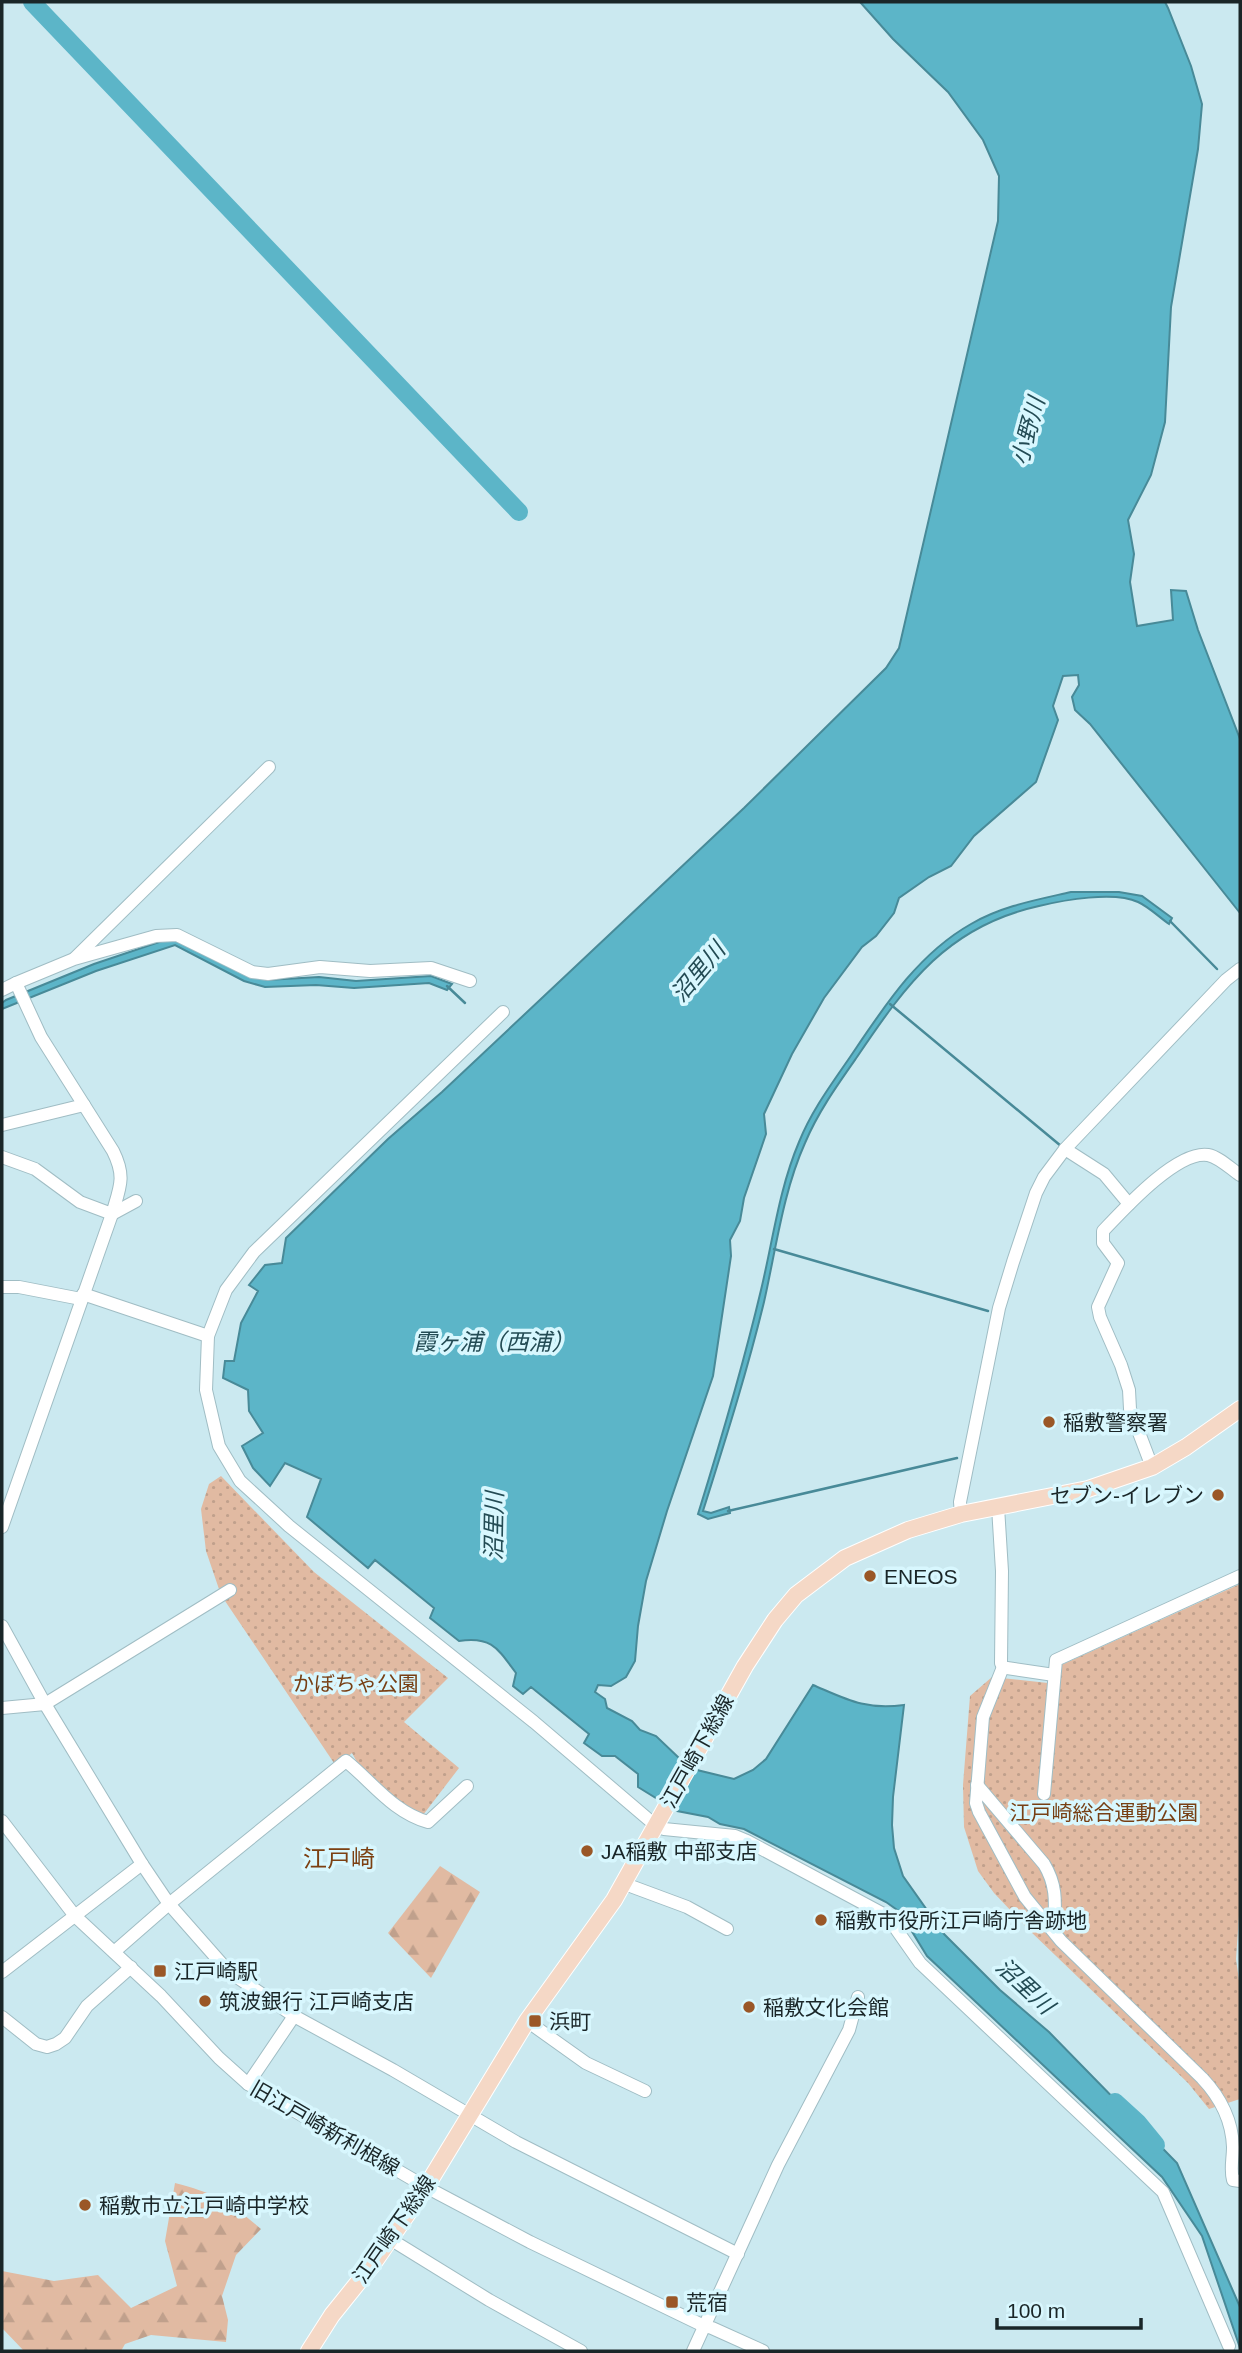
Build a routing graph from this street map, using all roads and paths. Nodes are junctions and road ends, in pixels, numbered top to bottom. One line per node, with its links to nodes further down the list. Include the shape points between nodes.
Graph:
1 (269, 767): 2 (street)
2 (74, 959): 4 (street, via 156,936 177,935 252,972 430,968); 5 (street)
3 (1240, 969): 10 (street)
4 (470, 981)
5 (16, 983): 6 (street); 8 (street, via 41,1037)
6 (2, 990)
7 (503, 1012): 18 (street, via 254,1251 226,1290)
8 (84, 1105): 9 (street); 15 (street, via 121,1167)
9 (2, 1125)
10 (1065, 1149): 14 (street, via 1104,1174); 22 (street, via 1036,1193 999,1308)
11 (2, 1157): 15 (street, via 35,1169 80,1202)
12 (1240, 1175): 14 (street, via 1206,1154 1176,1163)
13 (136, 1201): 15 (street)
14 (1129, 1204): 20 (street, via 1103,1231 1102,1242 1118,1263 1098,1307)
15 (112, 1214): 17 (street)
16 (2, 1287): 17 (street)
17 (82, 1296): 18 (street); 23 (street)
18 (208, 1336): 35 (street, via 206,1390 219,1446 240,1481 289,1526)
19 (1240, 1409): 20 (main road, 江戸崎下総線)
20 (1152, 1467): 21 (main road, 江戸崎下総線, via 1088,1489)
21 (998, 1507): 22 (main road, 江戸崎下総線); 27 (street)
22 (961, 1514): 35 (main road, 江戸崎下総線, via 908,1530 845,1558 784,1607)
23 (2, 1527)
24 (1240, 1576): 28 (street, via 1062,1656 1055,1662)
25 (230, 1590): 29 (street)
26 (2, 1626): 29 (street)
27 (1003, 1667): 28 (street); 31 (street, via 983,1717)
28 (1054, 1675): 33 (street)
29 (45, 1704): 30 (street); 36 (street)
30 (2, 1709)
31 (977, 1785): 41 (street, via 979,1812 1025,1897); 41 (street, via 1053,1879)
32 (467, 1786): 38 (street, via 428,1822 396,1806 345,1761)
33 (1044, 1794)
34 (2, 1821): 39 (street, 旧江戸崎新利根線)
35 (657, 1822): 37 (main road, 江戸崎下総線); 57 (street, via 664,1829 747,1840 887,1916 920,1963 1163,2192)
36 (142, 1864): 38 (street); 39 (street)
37 (625, 1884): 40 (street, via 687,1907); 48 (main road, 江戸崎下総線)
38 (169, 1904): 42 (street); 46 (street, via 228,1971)
39 (75, 1916): 42 (street, 旧江戸崎新利根線); 44 (street)
40 (727, 1929)
41 (1054, 1931): 52 (street, via 1211,2087 1229,2122 1230,2172 1233,2180)
42 (114, 1952): 43 (street, 旧江戸崎新利根線)
43 (131, 1967): 47 (street, via 87,2006 56,2044 36,2044); 49 (street, 旧江戸崎新利根線)
44 (2, 1972)
45 (858, 1997): 55 (street, via 849,2030 778,2165)
46 (294, 2016): 49 (street); 51 (street)
47 (2, 2017)
48 (527, 2021): 50 (street, via 586,2063); 51 (main road, 江戸崎下総線)
49 (248, 2084): 53 (street, 旧江戸崎新利根線)
50 (645, 2091)
51 (469, 2115): 53 (main road, 江戸崎下総線); 55 (street)
52 (1240, 2181)
53 (426, 2187): 54 (main road, 江戸崎下総線); 56 (street, 旧江戸崎新利根線)
54 (390, 2239): 58 (main road, 江戸崎下総線); 59 (street)
55 (738, 2254): 56 (street)
56 (704, 2326): 60 (street); 61 (street, 旧江戸崎新利根線)
57 (1231, 2346)
58 (309, 2351)
59 (581, 2351)
60 (693, 2351)
61 (763, 2351)

